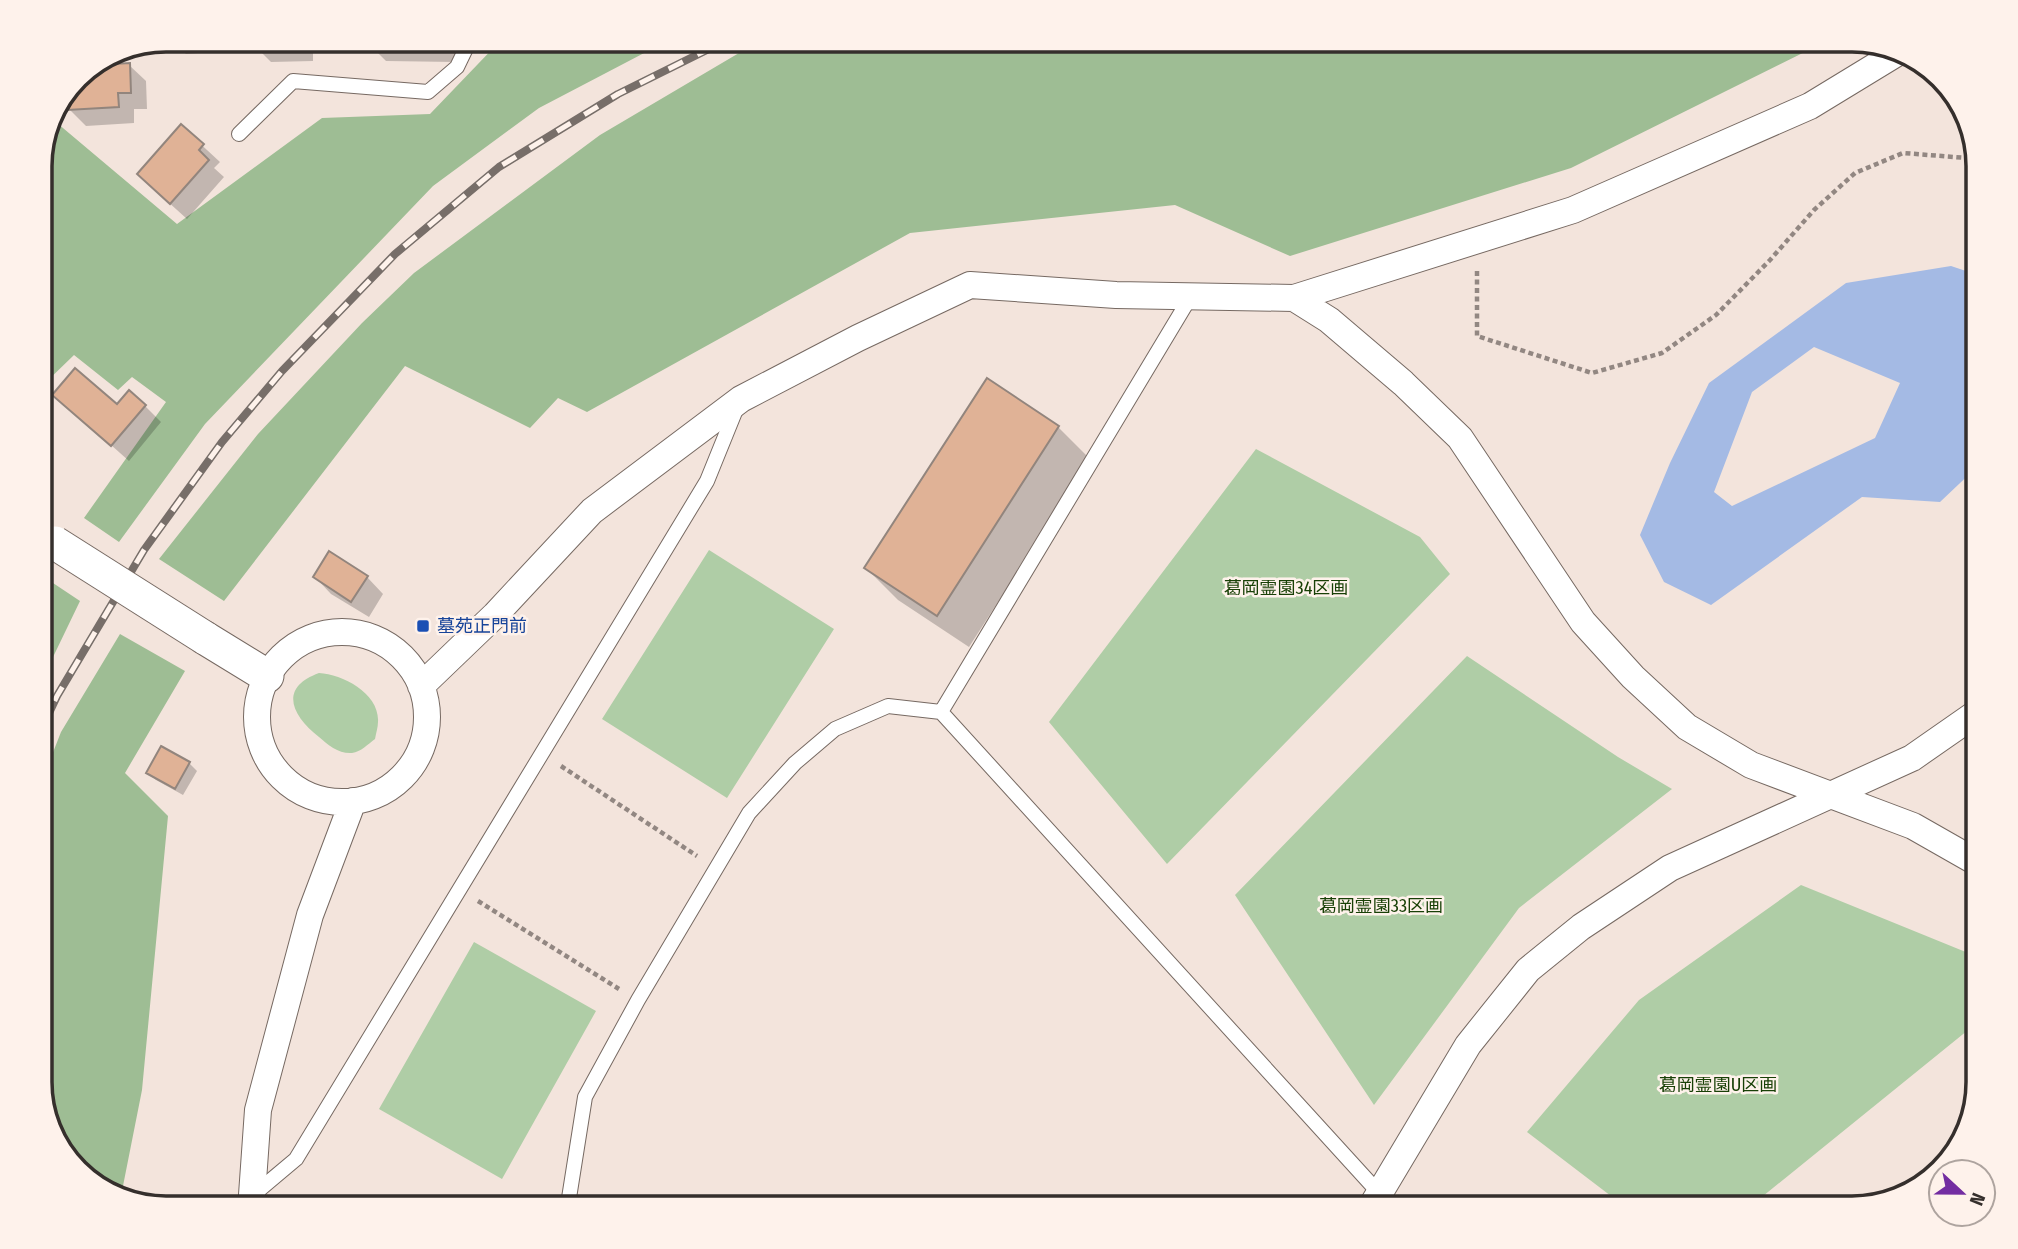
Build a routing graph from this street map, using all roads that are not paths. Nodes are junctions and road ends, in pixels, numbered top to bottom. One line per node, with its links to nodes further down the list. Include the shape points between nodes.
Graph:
1 (464, 52): 3 (lane, via 457,68 428,92 293,81)
2 (1888, 58): 5 (street, via 1798,111 1573,210)
3 (239, 134)
4 (1191, 296): 5 (street); 6 (street, via 970,285); 10 (lane)
5 (1294, 298): 12 (street, via 1329,320 1460,438 1583,622 1687,727 1751,765)
6 (740, 399): 9 (street, via 592,511); 16 (lane, via 706,481 460,889 296,1159)
7 (53, 542): 8 (street, bridge)
8 (267, 676): 9 (street, via 289,649 312,636 338,631 365,634 388,645 408,663); 13 (street, via 259,694 256,722 263,749 277,773 298,790 325,801)
9 (421, 686): 13 (street, via 427,710 425,736 415,760 398,780 377,794)
10 (940, 712): 17 (lane, via 888,706 835,729 795,763 749,813 585,1097); 18 (lane)
11 (1966, 721): 12 (street, via 1912,758)
12 (1830, 795): 14 (street, via 1913,826); 19 (street, via 1670,868 1581,927 1528,970 1468,1045)
13 (353, 801): 15 (street, via 310,915 258,1110)
14 (1966, 856)
15 (251, 1196)
16 (257, 1196)
17 (569, 1196)
18 (1371, 1196)
19 (1378, 1196)

